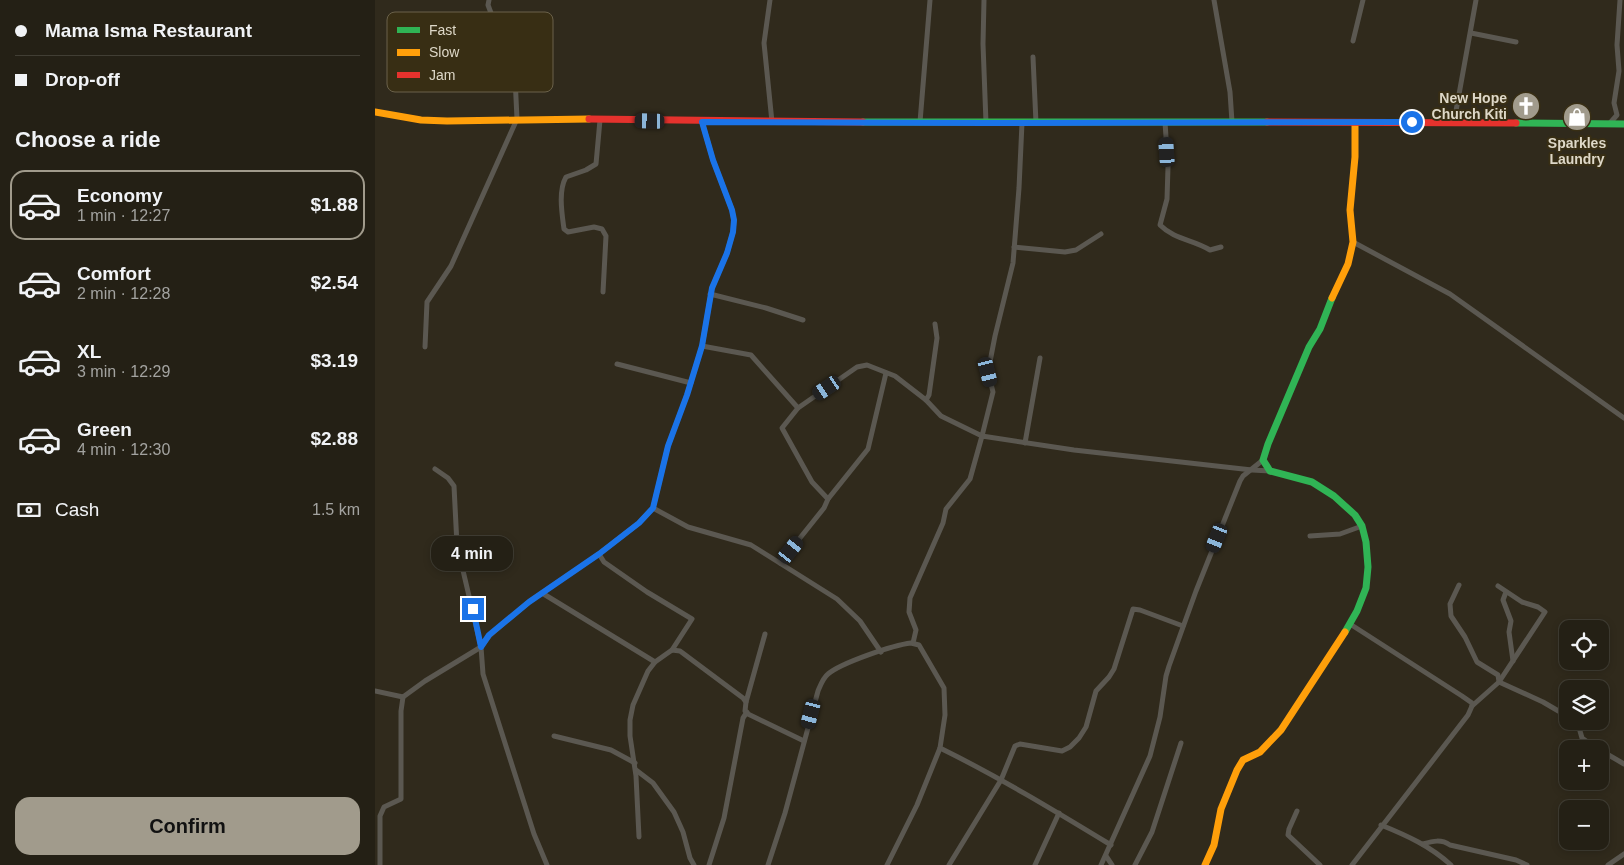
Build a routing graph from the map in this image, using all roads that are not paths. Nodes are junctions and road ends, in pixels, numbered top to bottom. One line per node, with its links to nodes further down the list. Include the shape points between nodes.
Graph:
1 (489, 0): 9 (street)
2 (770, 0): 19 (street, via 765,42)
3 (930, 0): 20 (street)
4 (984, 0): 24 (street)
5 (1214, 0): 22 (street)
6 (1363, 0): 11 (street)
7 (1476, 0): 10 (street)
8 (1620, 0): 28 (street, via 1619,71 1614,103 1617,115)
9 (491, 12)
10 (1471, 34): 12 (street); 23 (street)
11 (1353, 41)
12 (1516, 42)
13 (1033, 57): 26 (street)
14 (516, 92): 16 (street)
15 (375, 112): 16 (street, via 421,120)
16 (517, 119): 17 (street); 39 (street, via 451,266 427,302)
17 (600, 120): 18 (street); 34 (street, via 596,164 565,177 562,216 564,229 568,232 594,227 602,229 605,236)
18 (702, 122): 19 (street); 35 (street, via 734,220 730,244)
19 (772, 122): 20 (street)
20 (921, 122): 24 (street)
21 (1165, 122): 22 (street); 26 (street); 33 (street, via 1167,199 1160,224 1169,233 1210,250)
22 (1232, 122): 27 (street)
23 (1455, 122): 27 (street); 28 (street)
24 (986, 123): 25 (street)
25 (1022, 123): 26 (street); 32 (street)
26 (1036, 123)
27 (1355, 123): 31 (street, via 1350,210)
28 (1610, 124): 29 (street)
29 (1624, 124)
30 (1101, 234): 32 (street, via 1076,250 1065,252)
31 (1353, 242): 46 (street, via 1450,294); 49 (street, via 1348,264 1320,329 1309,346)
32 (1014, 247): 47 (street, via 988,372 993,392)
33 (1221, 247)
34 (603, 292)
35 (710, 294): 36 (street); 38 (street)
36 (803, 320)
37 (935, 324): 44 (street, via 937,338)
38 (702, 346): 43 (street); 45 (street, via 751,355)
39 (425, 347)
40 (1040, 358): 48 (street)
41 (617, 364): 43 (street)
42 (886, 373): 44 (street, via 895,376); 45 (street, via 867,365 857,367); 53 (street, via 868,449)
43 (691, 383): 54 (street, via 668,446)
44 (926, 400): 47 (street, via 941,416)
45 (797, 408): 53 (street, via 782,428 812,482)
46 (1624, 418)
47 (982, 436): 48 (street); 66 (street, via 970,479 946,510 910,598 909,612 916,630)
48 (1025, 443): 51 (street)
49 (1263, 460): 51 (street); 52 (street)
50 (435, 469): 67 (street, via 454,486 457,545)
51 (1252, 470): 52 (street); 64 (street, via 1240,481)
52 (1270, 471): 55 (street, via 1296,476 1324,488 1346,506)
53 (828, 498): 58 (street, via 824,508)
54 (653, 508): 57 (street); 58 (street, via 688,527 751,545)
55 (1362, 526): 56 (street, via 1340,534); 63 (street, via 1366,542 1366,588)
56 (1310, 536)
57 (599, 554): 62 (street); 68 (street, via 604,562 692,619)
58 (780, 563): 69 (street, via 848,607)
59 (1459, 585): 72 (street, via 1450,604 1451,616 1477,662 1498,675)
60 (1498, 586): 61 (street)
61 (1506, 592): 70 (street, via 1503,600 1511,621 1509,632); 70 (street, via 1545,612)
62 (542, 593): 67 (street, via 489,635); 71 (street)
63 (1350, 624): 76 (street, via 1462,696); 107 (street, via 1281,730 1260,752 1243,760 1221,809 1215,846)
64 (1183, 626): 87 (street, via 1133,609 1114,669 1096,691 1086,727 1079,738 1062,752 1017,744); 93 (street, via 1166,676 1150,756)
65 (765, 634): 75 (street)
66 (913, 643): 69 (street); 82 (street, via 919,645 944,688 945,715)
67 (481, 647): 74 (street); 97 (street, via 483,674)
68 (672, 650): 71 (street); 75 (street, via 680,651)
69 (881, 652): 80 (street, via 834,670 824,678)
70 (1513, 661): 72 (street)
71 (655, 662): 84 (street, via 633,705 630,720)
72 (1499, 682): 76 (street); 77 (street)
73 (375, 692): 74 (street)
74 (403, 697): 96 (street, via 401,799 384,807 380,816)
75 (745, 702): 78 (street)
76 (1472, 706): 90 (street)
77 (1559, 711)
78 (747, 712): 80 (street); 99 (street)
79 (554, 736): 84 (street, via 611,750)
80 (804, 741): 100 (street)
81 (1181, 743): 106 (street, via 1152,832)
82 (939, 748): 87 (street); 101 (street, via 917,805)
83 (1609, 756): 85 (street)
84 (635, 763): 86 (street)
85 (1624, 764)
86 (636, 770): 91 (street); 98 (street, via 653,782 674,812)
87 (1001, 780): 89 (street); 102 (street)
88 (1297, 811): 108 (street, via 1288,835)
89 (1059, 813): 93 (street); 103 (street)
90 (1381, 825): 92 (street); 109 (street)
91 (639, 837)
92 (1423, 844): 110 (street); 111 (street, via 1445,841)
93 (1111, 845): 95 (street)
94 (1624, 854): 112 (street)
95 (1105, 856): 104 (street); 105 (street)
96 (380, 865)
97 (547, 865)
98 (694, 865)
99 (709, 865)
100 (768, 865)
101 (887, 865)
102 (949, 865)
103 (1035, 865)
104 (1101, 865)
105 (1113, 865)
106 (1135, 865)
107 (1205, 865)
108 (1320, 865)
109 (1352, 865)
110 (1451, 865)
111 (1527, 865)
112 (1608, 865)

